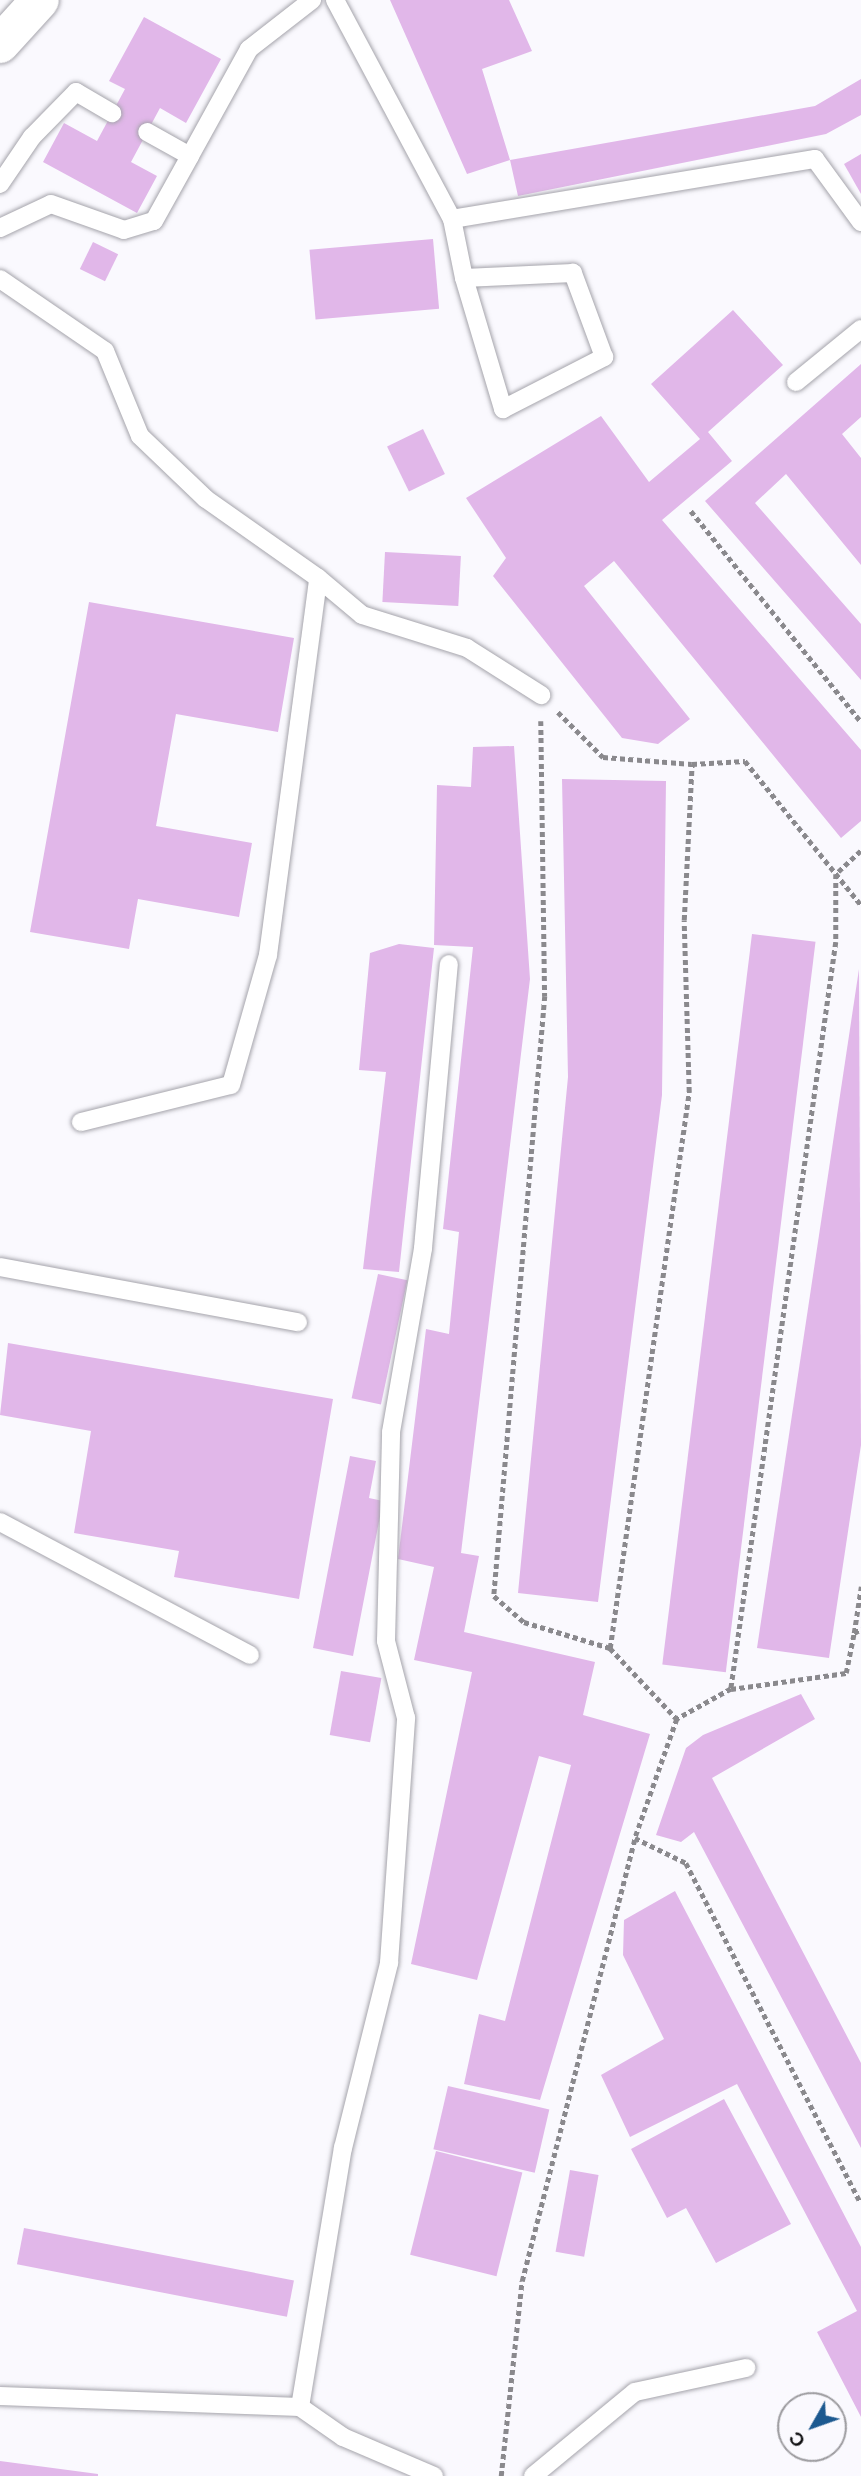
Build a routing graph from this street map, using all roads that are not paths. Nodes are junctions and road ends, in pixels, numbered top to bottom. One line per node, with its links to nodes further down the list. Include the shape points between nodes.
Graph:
1 (40, 0): 4 (main road)
2 (312, 0): 7 (lane, via 249,49)
3 (335, 0): 9 (lane)
4 (0, 44)
5 (112, 113): 8 (lane, via 76,92 32,137)
6 (147, 132): 7 (lane)
7 (190, 156): 11 (lane, via 154,220 124,230 51,204)
8 (0, 184)
9 (452, 219): 10 (lane, via 815,159); 12 (lane)
10 (861, 222)
11 (0, 228)
12 (464, 278): 12 (lane, via 503,410 604,357 573,272)
13 (0, 279): 16 (lane, via 105,351 140,436 205,499)
14 (861, 329): 15 (lane)
15 (796, 382)
16 (318, 578): 17 (lane, via 362,615 467,648); 19 (lane, via 268,955 231,1085)
17 (541, 695)
18 (449, 964): 26 (lane, via 423,1248 391,1432 386,1641 406,1718 389,1963 342,2148)
19 (81, 1122)
20 (0, 1267): 21 (lane)
21 (298, 1322)
22 (0, 1522): 23 (lane)
23 (250, 1655)
24 (746, 2368): 28 (lane, via 635,2392)
25 (0, 2396): 26 (lane)
26 (300, 2407): 27 (lane, via 342,2437)
27 (434, 2476)
28 (533, 2476)

